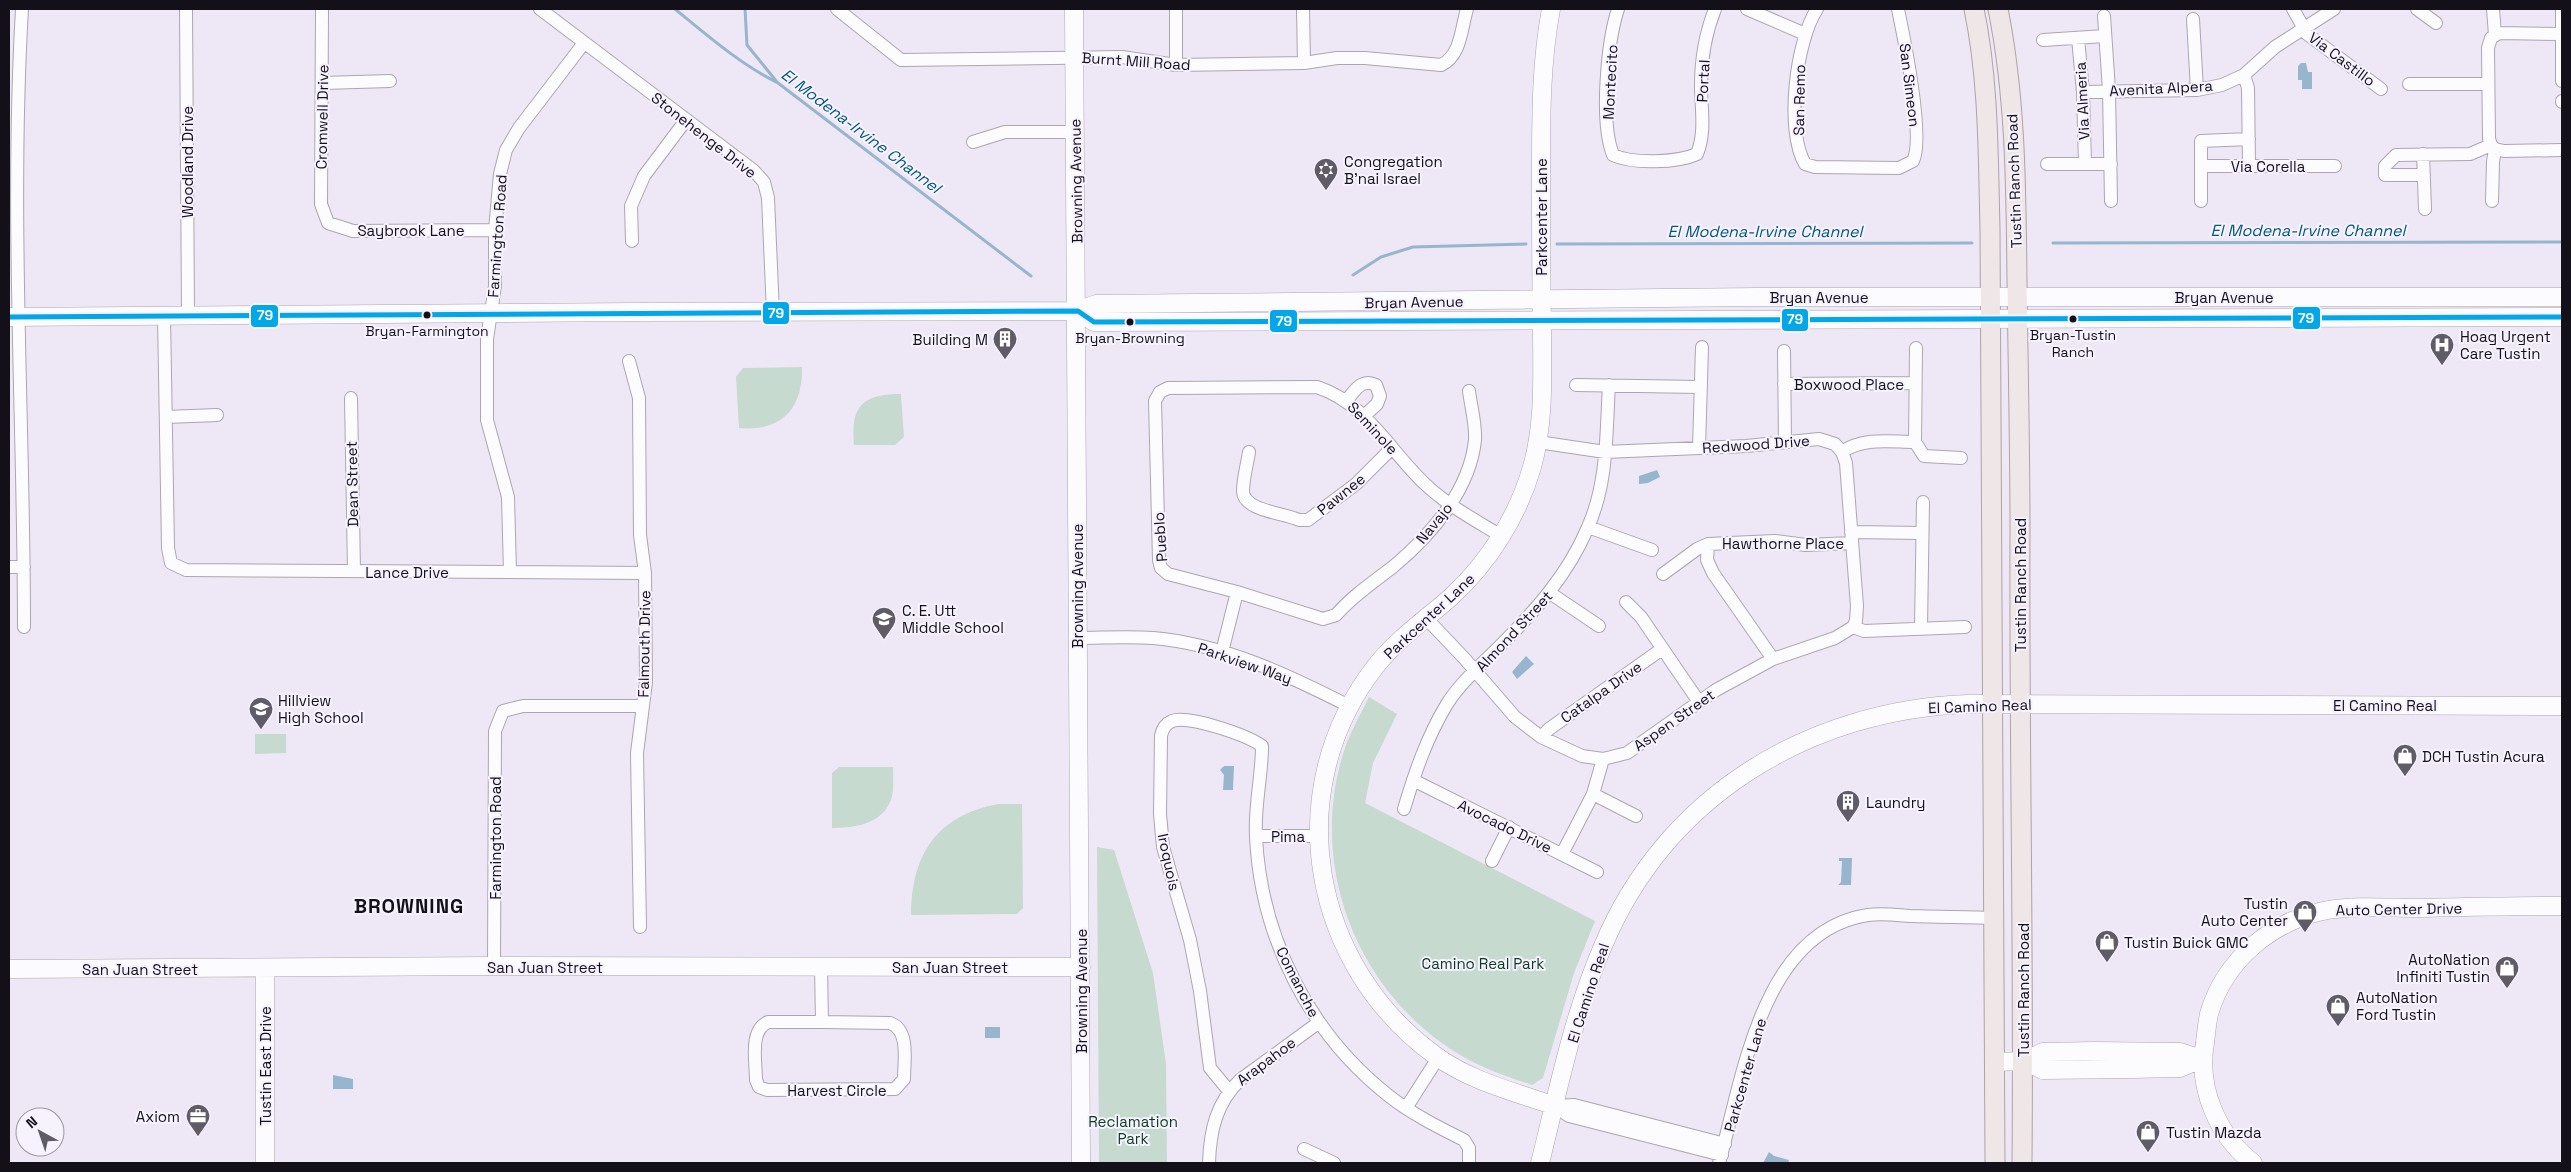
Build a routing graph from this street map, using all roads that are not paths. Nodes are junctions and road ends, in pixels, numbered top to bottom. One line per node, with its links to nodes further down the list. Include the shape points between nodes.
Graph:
1 (22, 9): 79 (street)
2 (186, 9): 78 (street, Woodland Drive)
3 (322, 9): 40 (street, Cromwell Drive)
4 (540, 9): 33 (street, Stonehenge Drive)
5 (837, 9): 34 (street, Burnt Mill Road, via 901,60)
6 (1074, 9): 34 (main road, Browning Avenue)
7 (1176, 9): 36 (street)
8 (1303, 9): 35 (street)
9 (1467, 9): 35 (street, Burnt Mill Road, via 1457,50 1451,61 1441,65 1365,58)
10 (1551, 9): 73 (main road, Parkcenter Lane, via 1541,101)
11 (1618, 9): 53 (street, Montecito, via 1607,93 1608,141 1613,155 1624,160 1684,160)
12 (1715, 9): 53 (street, Portal, via 1706,38 1701,82 1702,141)
13 (1748, 9): 27 (street)
14 (1818, 9): 27 (street, San Remo)
15 (1898, 9): 55 (street, San Simeon, via 1910,68 1918,148 1913,161 1899,168 1815,167)
16 (1974, 9): 70 (main road, Tustin Ranch Road, via 1986,97)
17 (1998, 9): 71 (main road, Tustin Ranch Road, via 2006,50 2015,148)
18 (2292, 9): 26 (street, Via Castillo)
19 (2334, 9): 26 (street, Avenita Alpera)
20 (2417, 9): 25 (street)
21 (2494, 9): 30 (street)
22 (2562, 9): 28 (street)
23 (2104, 16): 29 (street)
24 (2193, 19): 45 (street)
25 (2436, 23)
26 (2304, 28): 37 (street, Avenita Alpera, via 2275,47); 43 (street, Via Castillo, via 2312,38)
27 (1804, 34): 55 (street, San Remo, via 1796,70 1796,120 1799,153)
28 (2562, 34): 30 (street, via 2499,33); 39 (street)
29 (2105, 36): 31 (street); 44 (street)
30 (2493, 37): 42 (street, via 2488,48)
31 (2078, 38): 32 (street); 46 (street, Via Almeria)
32 (2043, 40)
33 (584, 43): 47 (street, Stonehenge Drive); 68 (street, Farmington Road, via 506,150 500,174)
34 (1074, 57): 36 (street, Burnt Mill Road, via 1122,57); 48 (main road, Browning Avenue)
35 (1304, 63): 36 (street, Burnt Mill Road)
36 (1176, 65)
37 (2244, 75): 45 (street, Avenita Alpera, via 2222,85); 49 (street, via 2248,88)
38 (390, 81): 40 (street)
39 (2562, 81)
40 (323, 83): 67 (street, Cromwell Drive, via 321,204)
41 (2410, 84): 42 (street)
42 (2488, 84): 51 (street, via 2489,139)
43 (2381, 89)
44 (2109, 90): 45 (street, Avenita Alpera); 46 (street, Avenita Alpera); 58 (street)
45 (2197, 90)
46 (2083, 92): 57 (street, Via Almeria)
47 (686, 120): 69 (street, via 644,176 637,191 631,206); 76 (street, Stonehenge Drive, via 753,170 764,182 768,198)
48 (1076, 132): 50 (street, via 1005,132); 74 (main road, Browning Avenue)
49 (2250, 139): 59 (street, via 2201,141); 60 (street)
50 (973, 142)
51 (2493, 147): 52 (street); 54 (street, via 2470,154); 65 (street)
52 (2562, 150)
53 (1697, 154)
54 (2424, 154): 62 (street); 62 (street, via 2396,155 2385,166 2385,175)
55 (1805, 164)
56 (2047, 164): 57 (street)
57 (2085, 164): 58 (street)
58 (2111, 164): 63 (street)
59 (2201, 166): 60 (street, Via Corella); 64 (street)
60 (2249, 166): 61 (street, Via Corella)
61 (2335, 166)
62 (2424, 176): 66 (street)
63 (2111, 201)
64 (2201, 201)
65 (2492, 201)
66 (2425, 209)
67 (328, 223): 68 (street, Saybrook Lane, via 353,231)
68 (495, 230): 75 (street, Farmington Road, via 495,286)
69 (632, 241)
70 (1990, 297): 71 (main road, Bryan Avenue); 73 (main road, Bryan Avenue); 81 (main road, Tustin Ranch Road)
71 (2017, 297): 72 (main road, Bryan Avenue); 82 (main road, Tustin Ranch Road)
72 (2562, 297)
73 (1542, 301): 74 (main road, Bryan Avenue, via 1096,304); 83 (main road, Parkcenter Lane)
74 (1078, 311): 76 (main road, Bryan Avenue); 83 (main road, Bryan Avenue, via 1094,322); 133 (main road, Browning Avenue)
75 (491, 313): 76 (main road, Bryan Avenue); 78 (main road, Bryan Avenue); 120 (street, Farmington Road, via 487,339 488,420 508,497)
76 (772, 313)
77 (164, 316): 78 (main road, Bryan Avenue); 79 (main road, Bryan Avenue); 99 (street)
78 (188, 316)
79 (14, 317): 118 (street)
80 (2562, 317): 82 (main road, Bryan Avenue)
81 (1990, 319): 82 (main road, Bryan Avenue); 83 (main road, Bryan Avenue); 139 (main road, Tustin Ranch Road)
82 (2018, 319): 140 (main road, Tustin Ranch Road)
83 (1542, 321): 100 (main road, Parkcenter Lane, via 1542,412)
84 (1702, 347): 92 (street)
85 (1916, 348): 88 (street)
86 (1784, 351): 89 (street)
87 (630, 361): 121 (street, Falmouth Drive, via 639,398 640,535)
88 (1915, 383): 89 (street, Boxwood Place); 102 (street)
89 (1784, 384): 101 (street)
90 (1576, 385): 91 (street)
91 (1609, 385): 92 (street); 106 (street, Almond Street)
92 (1700, 387): 104 (street)
93 (1469, 391): 110 (street, Navajo, via 1474,447 1470,465)
94 (1160, 392): 96 (street, Seminole, via 1168,388 1317,387); 123 (street, Pueblo, via 1155,402 1161,568 1168,574)
95 (351, 398): 119 (street, Dean Street)
96 (1347, 400): 98 (street, Seminole); 98 (street, via 1363,383 1376,385 1380,396 1377,404)
97 (217, 416): 99 (street)
98 (1364, 416): 103 (street, Seminole)
99 (166, 417): 119 (street, Lance Drive, via 171,563 186,570)
100 (1538, 442): 106 (street, Redwood Drive); 113 (main road, Parkcenter Lane, via 1526,487)
101 (1785, 442): 104 (street, Redwood Drive); 107 (street, Redwood Drive, via 1826,440)
102 (1915, 442): 107 (street, via 1868,442); 108 (street, via 1924,456)
103 (1392, 448): 105 (street, Pawnee, via 1356,484 1308,520 1252,506 1245,500 1243,492); 110 (street, Seminole, via 1425,484)
104 (1699, 448): 106 (street, Redwood Drive)
105 (1249, 452)
106 (1605, 452): 111 (street, Almond Street, via 1602,483)
107 (1842, 452): 114 (street, via 1846,463)
108 (1961, 458)
109 (1923, 502): 112 (street)
110 (1450, 504): 113 (street, Seminole); 127 (street, Navajo, via 1406,556)
111 (1588, 527): 116 (street); 124 (street, Almond Street, via 1570,565)
112 (1922, 533): 114 (street, Hawthorne Place); 131 (street)
113 (1501, 536): 126 (main road, Parkcenter Lane, via 1470,578)
114 (1852, 538): 115 (street, Hawthorne Place, via 1806,545 1775,541); 130 (street, via 1857,615)
115 (1708, 544): 122 (street, Hawthorne Place); 136 (street, via 1707,560 1713,573)
116 (1652, 550)
117 (9, 567): 118 (street)
118 (24, 567): 129 (street)
119 (354, 571): 120 (street, Lance Drive)
120 (510, 572): 121 (street, Lance Drive)
121 (645, 573): 141 (street, Falmouth Drive, via 646,682)
122 (1663, 574)
123 (1237, 592): 127 (street, Pueblo); 135 (street)
124 (1550, 593): 128 (street); 137 (street, Almond Street)
125 (1626, 602): 134 (street, via 1641,617)
126 (1425, 617): 137 (street, Aspen Street); 142 (main road, Parkcenter Lane, via 1376,666)
127 (1329, 619)
128 (1599, 626)
129 (24, 627)
130 (1853, 627): 131 (street, via 1864,630); 136 (street, Aspen Street, via 1835,638)
131 (1921, 627): 132 (street)
132 (1964, 627)
133 (1076, 638): 135 (street, Parkview Way, via 1154,638); 162 (main road, Browning Avenue)
134 (1662, 649): 138 (street); 144 (street, Catalpa Drive)
135 (1222, 652): 142 (street, Parkview Way, via 1273,670)
136 (1773, 659): 138 (street, Aspen Street)
137 (1476, 671): 144 (street, Aspen Street, via 1514,717); 147 (street, Almond Street, via 1447,704 1419,759)
138 (1698, 702): 146 (street, Aspen Street, via 1627,753)
139 (1992, 704): 140 (main road, El Camino Real); 158 (main road, Tustin Ranch Road); 172 (main road, El Camino Real, via 1930,706 1827,730 1759,764 1712,798 1658,854 1625,901 1611,928 1586,992)
140 (2020, 704): 143 (main road, El Camino Real); 169 (main road, Tustin Ranch Road)
141 (643, 706): 159 (street, Falmouth Drive, via 637,753); 160 (street, Farmington Road, via 523,706 503,711 495,731)
142 (1349, 706): 153 (main road, Parkcenter Lane, via 1325,776)
143 (2562, 706)
144 (1541, 737): 146 (street, Aspen Street, via 1582,756)
145 (1262, 746): 152 (street, Comanche); 171 (street, Iroquois, via 1246,736 1189,721 1170,722 1160,736 1163,847 1195,966 1210,1068)
146 (1603, 760): 148 (street)
147 (1413, 780): 149 (street, Almond Street); 151 (street, Avocado Drive)
148 (1593, 794): 150 (street); 154 (street)
149 (1404, 809)
150 (1636, 816)
151 (1509, 827): 154 (street, Avocado Drive); 155 (street)
152 (1256, 836): 153 (street, Pima); 166 (street, Comanche, via 1262,890 1270,923 1293,979)
153 (1320, 836): 167 (main road, Parkcenter Lane, via 1320,866 1326,895 1350,959 1386,1012)
154 (1562, 854): 156 (street, Avocado Drive)
155 (1492, 861)
156 (1597, 872)
157 (2562, 906): 168 (main road, Auto Center Drive, via 2342,909 2288,922 2251,947 2222,983 2210,1014)
158 (1994, 918): 170 (main road, Tustin Ranch Road); 175 (street, Parkcenter Lane, via 1869,915 1840,922 1813,938 1794,957 1764,1011)
159 (640, 927)
160 (494, 966): 161 (main road, San Juan Street); 163 (main road, San Juan Street)
161 (821, 967): 162 (main road, San Juan Street); 165 (street)
162 (1081, 967): 177 (main road, Browning Avenue)
163 (265, 968): 164 (main road, San Juan Street); 176 (main road, Tustin East Drive)
164 (9, 969)
165 (822, 1022): 165 (street, Harvest Circle, via 890,1022 899,1026 903,1033 904,1079 900,1085 894,1090 767,1090 759,1086 756,1080 756,1033 760,1025 768,1022)
166 (1318, 1023): 171 (street, Arapahoe, via 1247,1074); 173 (street, Comanche, via 1347,1057)
167 (1438, 1058): 172 (main road, Parkcenter Lane, via 1476,1078); 173 (street)
168 (2202, 1059): 169 (main road, via 2180,1052 2094,1051 2043,1052); 184 (main road, Auto Center Drive, via 2215,1116 2239,1152)
169 (2024, 1061): 170 (main road); 183 (main road, Tustin Ranch Road)
170 (1995, 1062): 182 (main road, Tustin Ranch Road)
171 (1229, 1091): 178 (street, Arapahoe, via 1214,1122)
172 (1555, 1106): 175 (street, Parkcenter Lane, via 1574,1105); 181 (main road, El Camino Real)
173 (1406, 1108): 180 (street, Comanche, via 1464,1140 1469,1148)
174 (1304, 1149): 179 (street)
175 (1722, 1154)
176 (265, 1163)
177 (1082, 1163)
178 (1208, 1163)
179 (1334, 1163)
180 (1469, 1163)
181 (1540, 1163)
182 (1995, 1163)
183 (2022, 1163)
184 (2253, 1163)

